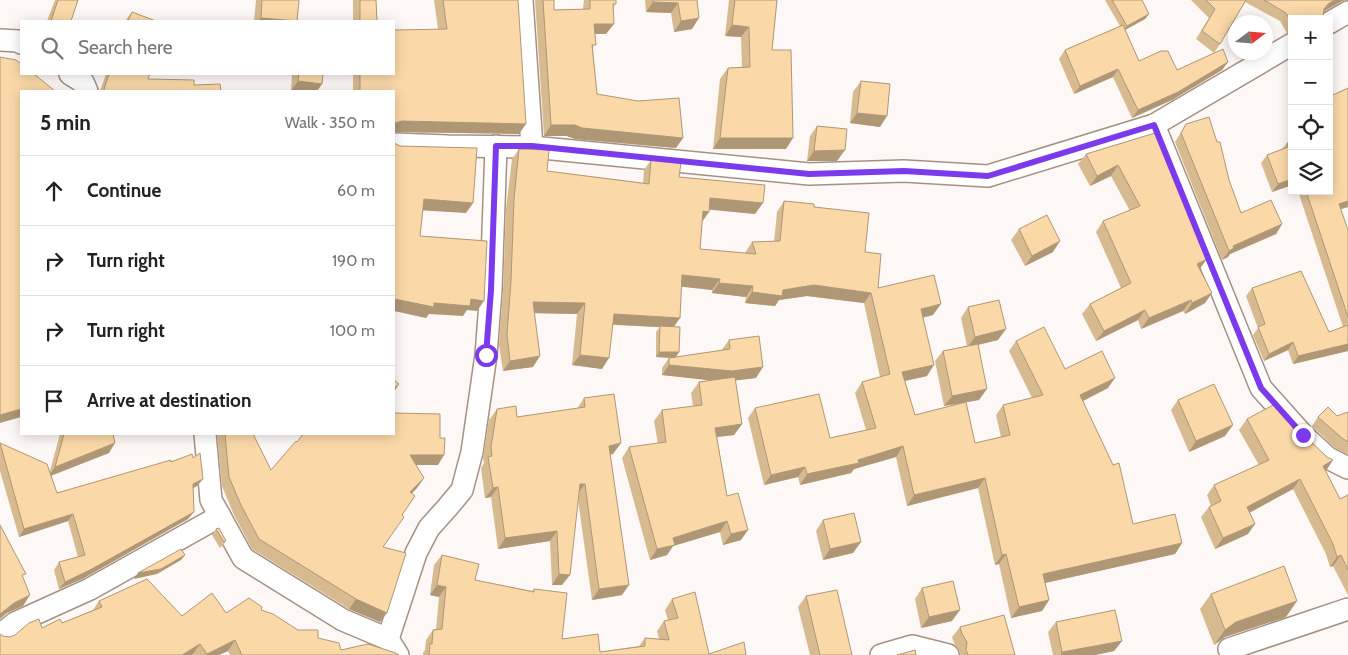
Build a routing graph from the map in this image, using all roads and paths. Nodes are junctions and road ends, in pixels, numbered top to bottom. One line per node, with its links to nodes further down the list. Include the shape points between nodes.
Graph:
1 (522, 0): 12 (street)
2 (1348, 12): 3 (street)
3 (1333, 20)
4 (0, 40): 5 (street)
5 (20, 42)
6 (1288, 46): 9 (street)
7 (72, 75): 8 (street, via 83,82)
8 (87, 90)
9 (1154, 125): 12 (street, via 988,176 904,171 809,174); 14 (street, via 1261,388 1328,458)
10 (395, 144): 11 (street)
11 (496, 146): 12 (street); 18 (street, via 486,355 472,452 462,490 429,528 416,553)
12 (532, 146)
13 (205, 435): 15 (street, via 211,500)
14 (1348, 468)
15 (220, 516): 17 (street, via 90,589 16,623); 18 (street, via 243,558)
16 (1348, 608): 19 (street)
17 (0, 635)
18 (393, 647)
19 (1229, 649)
20 (881, 655): 21 (street, via 912,646)
21 (948, 655)

